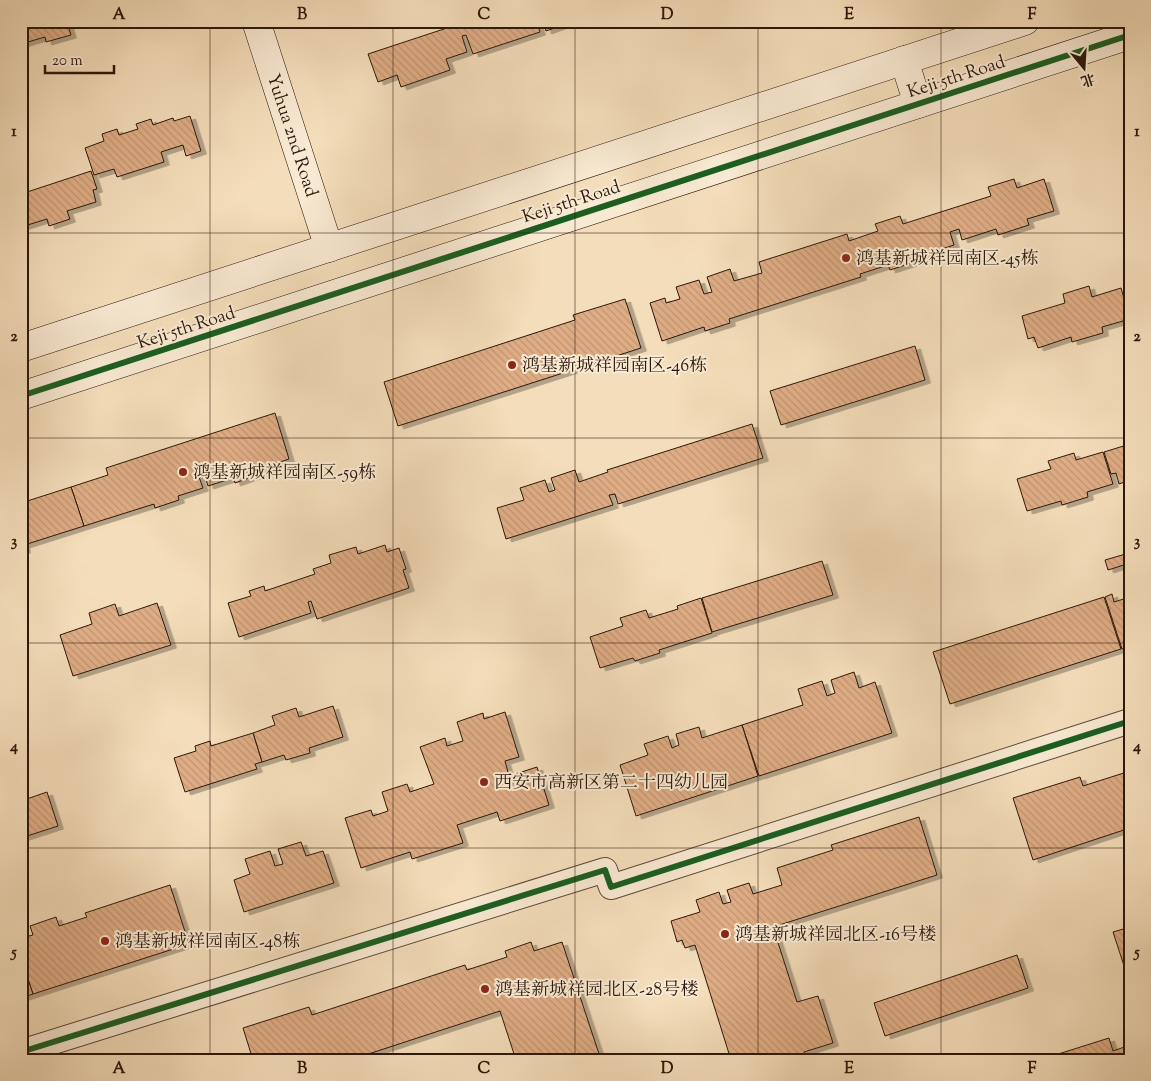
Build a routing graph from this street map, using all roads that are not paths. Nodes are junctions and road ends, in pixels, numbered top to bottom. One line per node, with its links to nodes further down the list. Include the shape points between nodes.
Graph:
1 (256, 21): 6 (street, Yuhua 2nd Road)
2 (1024, 21): 4 (street, Keji 5th Road)
3 (1126, 33): 5 (street, Keji 5th Road)
4 (904, 60): 5 (street); 6 (street, Keji 5th Road)
5 (918, 104): 8 (street, Keji 5th Road)
6 (329, 248): 7 (street, Keji 5th Road)
7 (21, 348)
8 (21, 396)
9 (1130, 721): 10 (street, via 612,887 605,870)
10 (21, 1052)

